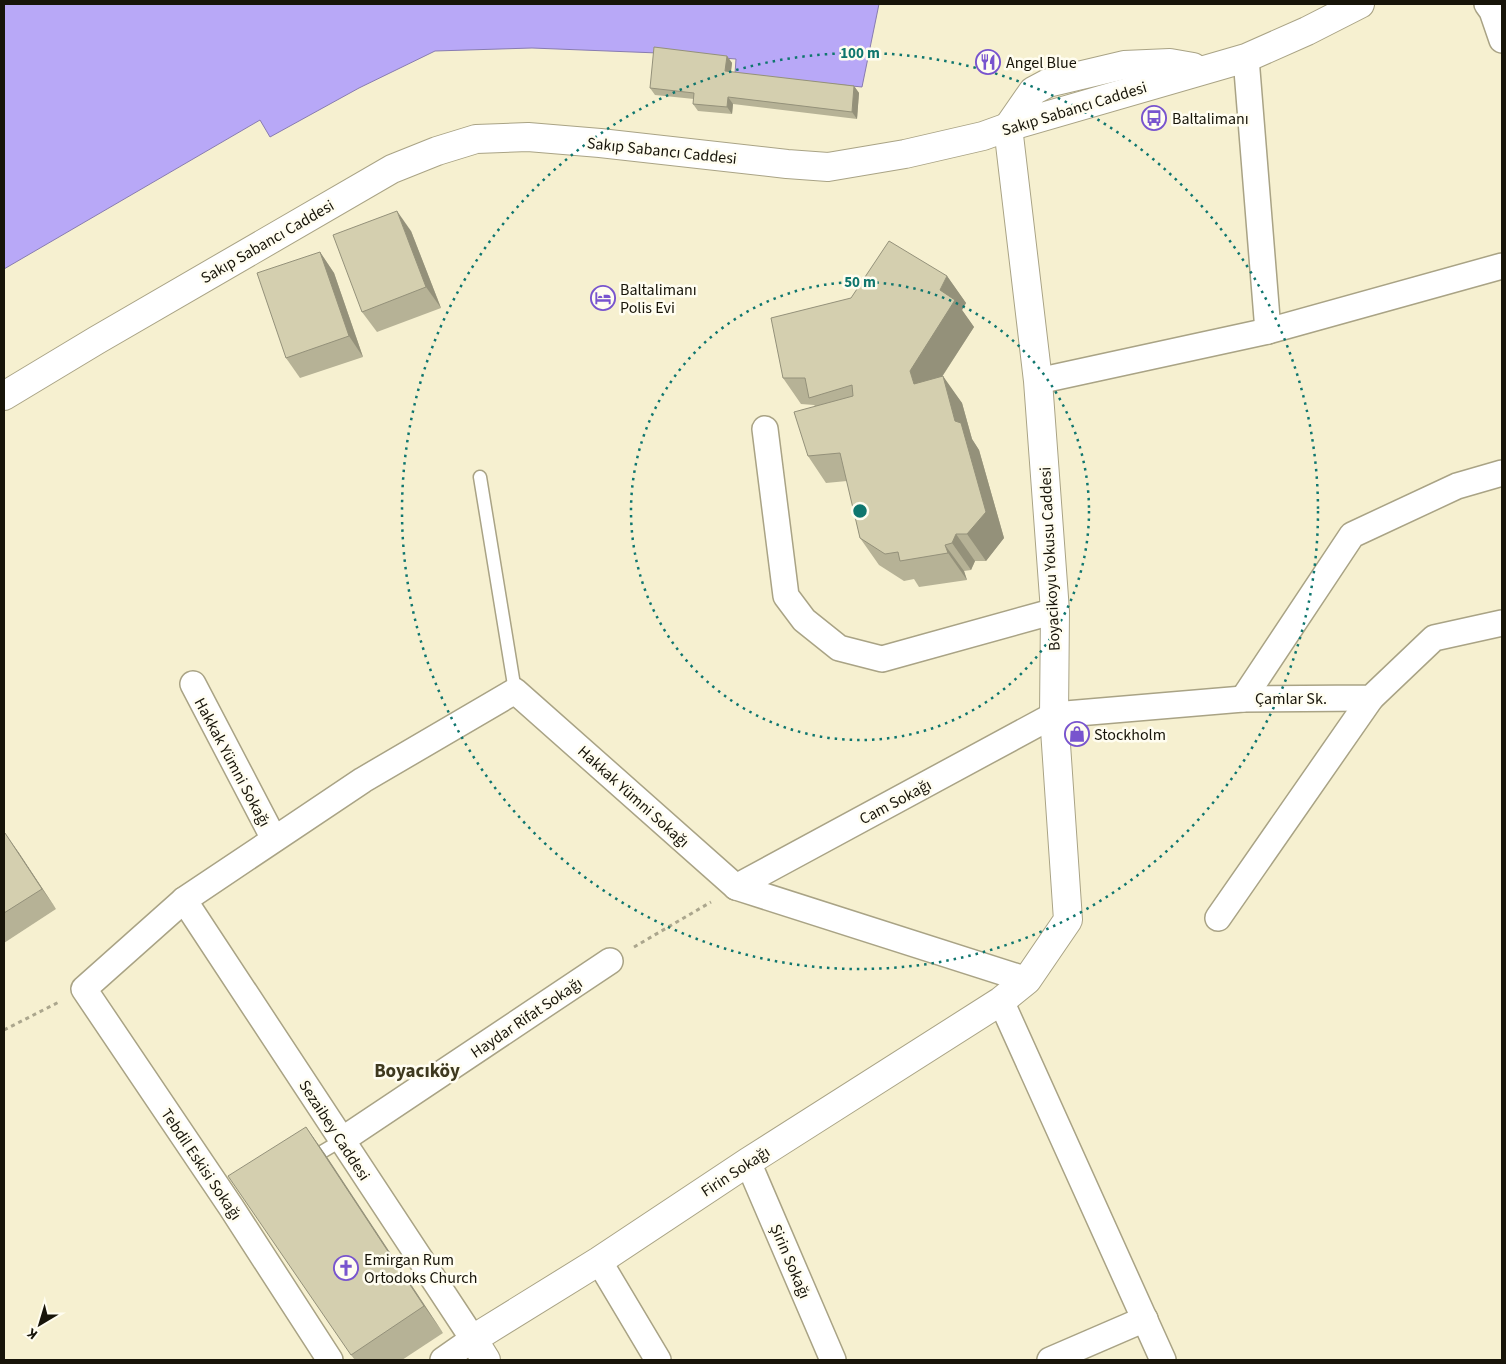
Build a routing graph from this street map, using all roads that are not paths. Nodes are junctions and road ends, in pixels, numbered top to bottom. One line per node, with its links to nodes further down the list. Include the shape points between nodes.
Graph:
1 (1360, 4): 4 (street, Sakıp Sabancı Caddesi)
2 (1487, 4): 3 (street)
3 (1502, 40)
4 (1246, 58): 5 (street, Sakıp Sabancı Caddesi); 7 (street)
5 (1008, 127): 8 (street, Boyacikoyu Yokusu Caddesi); 9 (street, Sakıp Sabancı Caddesi, via 905,154 828,167 546,139 476,140 392,169)
6 (1502, 266): 7 (street)
7 (1268, 331): 8 (street)
8 (1038, 381): 13 (street, Boyacikoyu Yokusu Caddesi)
9 (4, 396)
10 (765, 429): 13 (street, via 786,596 804,620 839,648 882,659)
11 (1502, 473): 17 (street, via 1457,486 1352,535)
12 (480, 477): 16 (lane)
13 (1055, 611): 19 (street, Boyacikoyu Yokusu Caddesi)
14 (1502, 623): 18 (street, via 1434,638)
15 (193, 684): 20 (street, Hakkak Yümni Sokağı)
16 (515, 690): 20 (street, Hakkak Yümni Sokağı, via 363,780); 21 (street, Hakkak Yümni Sokağı)
17 (1243, 698): 18 (street, Çamlar Sk.); 19 (street, Çamlar Sk.)
18 (1371, 698): 23 (street)
19 (1054, 715): 21 (street, Cam Sokağı); 25 (street, Boyacikoyu Yokusu Caddesi, via 1068,920)
20 (274, 839): 22 (street, Hakkak Yümni Sokağı)
21 (736, 887): 25 (street, Hakkak Yümni Sokağı)
22 (184, 900): 26 (street, Hakkak Yümni Sokağı); 28 (street, Sezaibey Caddesi)
23 (1218, 918)
24 (610, 961): 28 (street, Haydar Rifat Sokağı)
25 (1027, 980): 27 (street, Firin Sokağı)
26 (93, 982): 34 (street, Tebdil Eskisi Sokağı)
27 (1001, 1001): 29 (street, Firin Sokağı); 32 (street)
28 (342, 1140): 30 (lane); 33 (street, Sezaibey Caddesi)
29 (748, 1162): 31 (street, Firin Sokağı); 37 (street, Şirin Sokağı)
30 (299, 1166)
31 (599, 1261): 33 (street, Firin Sokağı); 36 (street)
32 (1145, 1319): 38 (street); 39 (street)
33 (479, 1350): 35 (street, Firin Sokağı)
34 (330, 1360)
35 (443, 1360)
36 (658, 1360)
37 (833, 1360)
38 (1050, 1360)
39 (1163, 1360)

